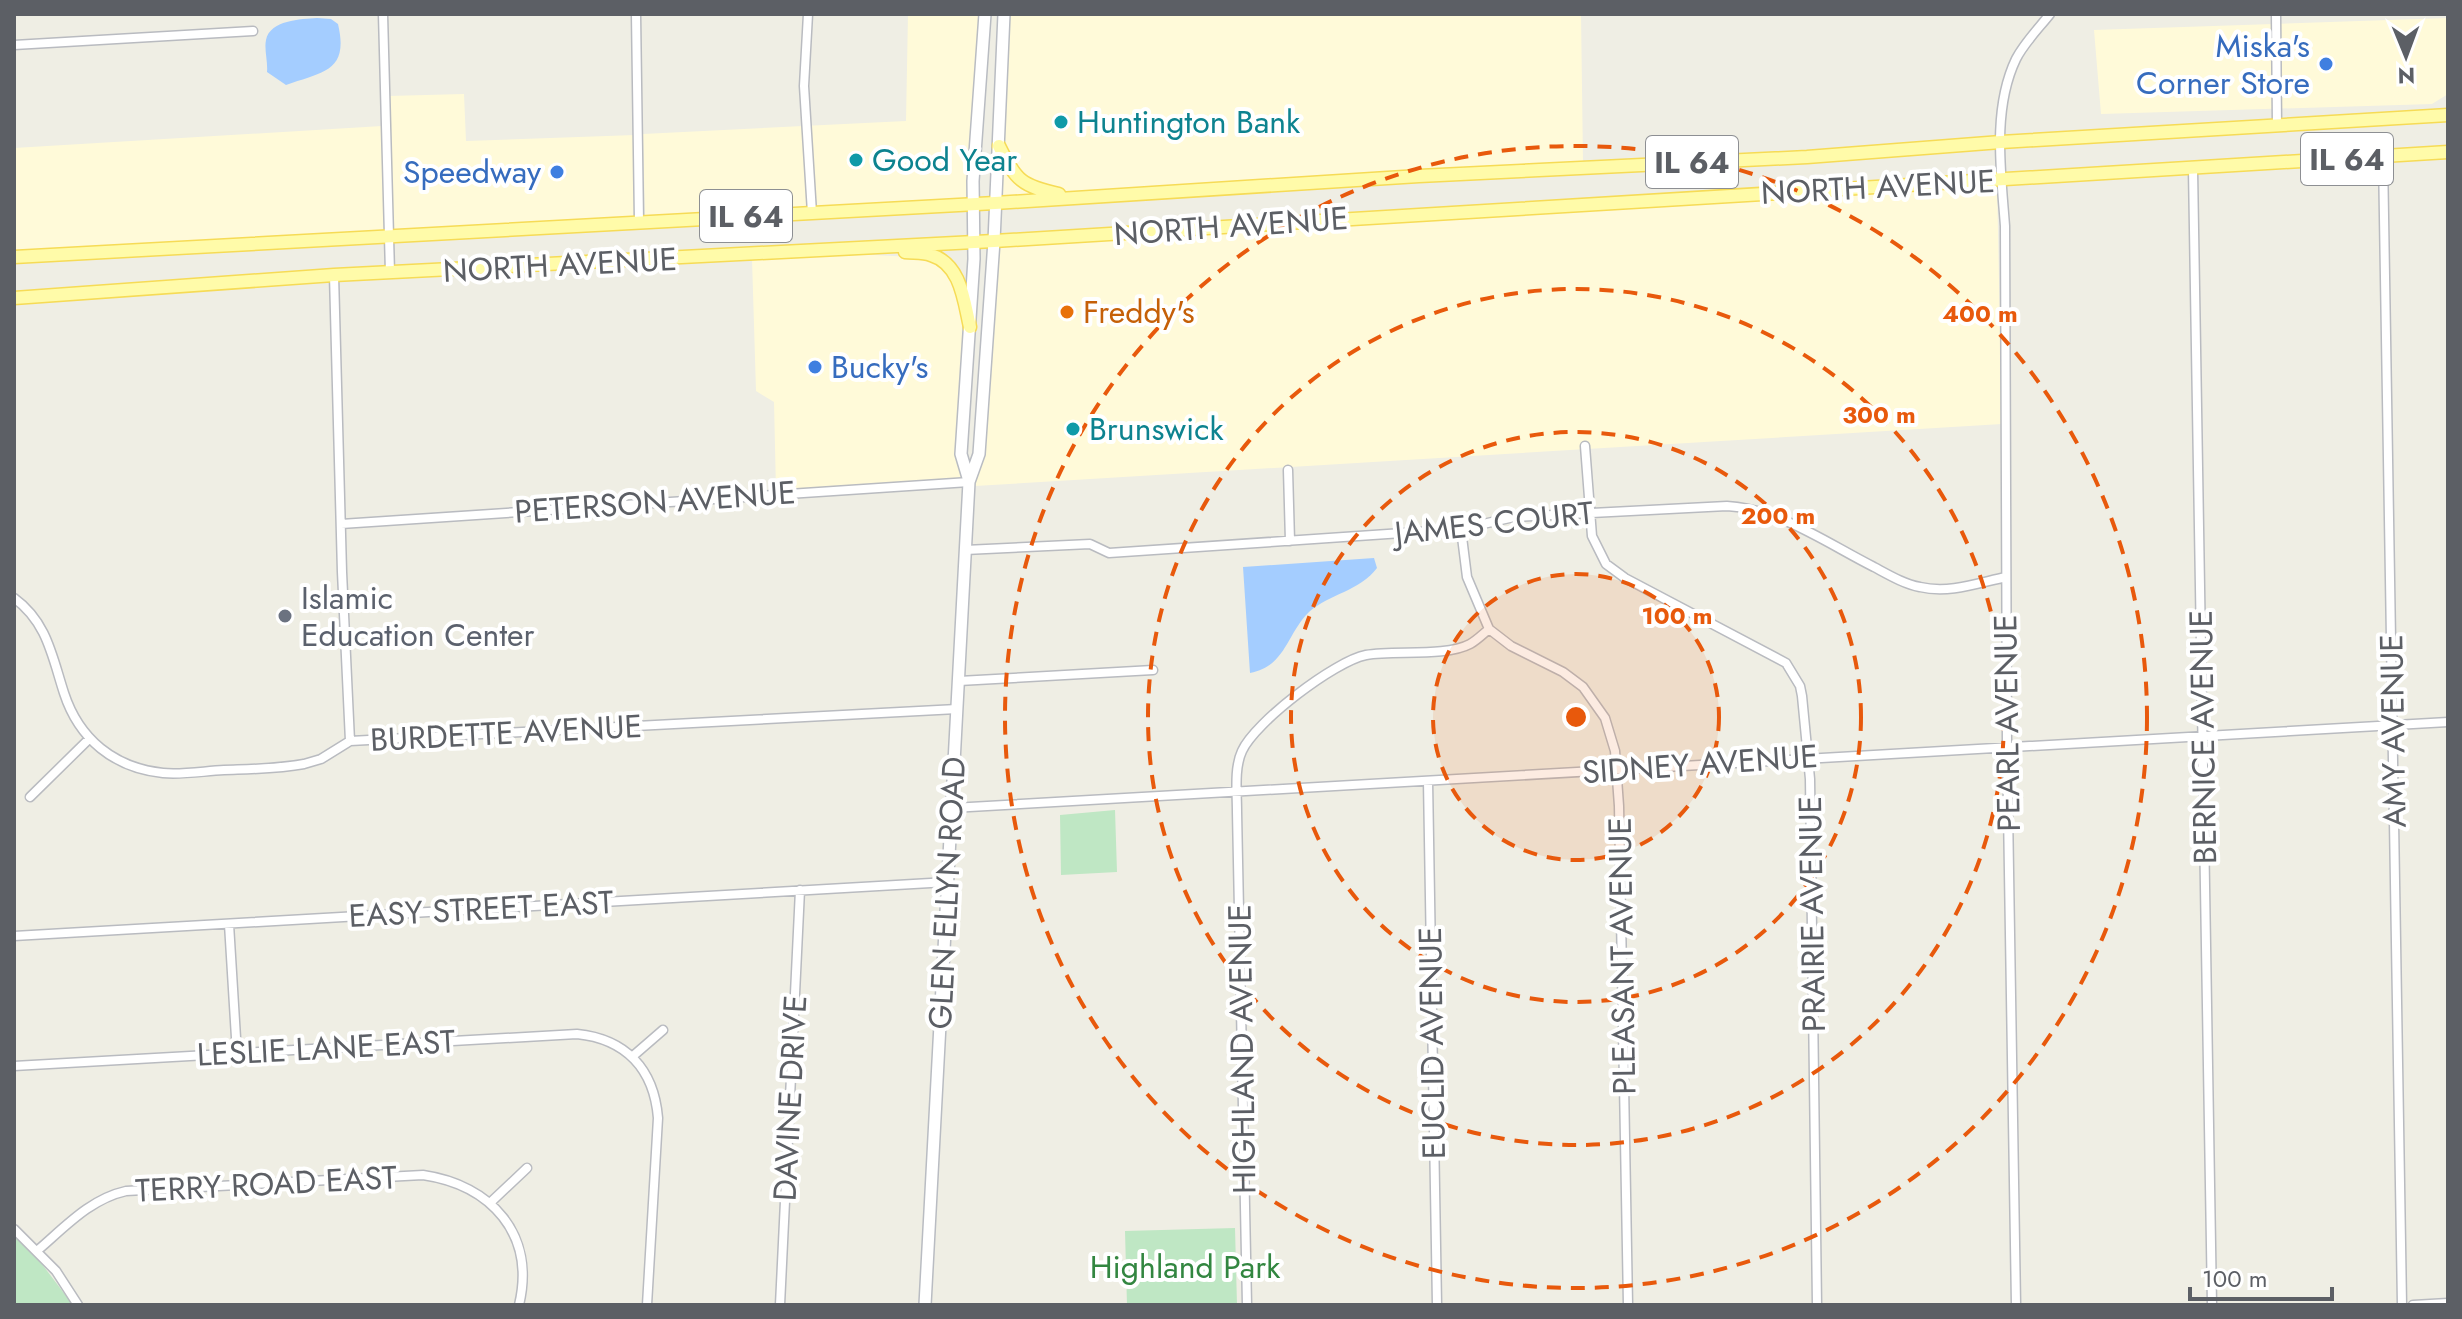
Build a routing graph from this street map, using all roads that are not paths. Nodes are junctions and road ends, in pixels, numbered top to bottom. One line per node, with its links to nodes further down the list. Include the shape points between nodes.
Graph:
1 (383, 14): 23 (street)
2 (636, 14): 22 (street)
3 (808, 14): 21 (street, via 804,86)
4 (985, 14): 20 (street, GLEN ELLYN ROAD)
5 (1004, 14): 13 (street, GLEN ELLYN ROAD)
6 (2050, 14): 12 (street, PEARL AVENUE, via 2017,56 2005,87)
7 (2276, 14): 11 (street)
8 (253, 31): 9 (street)
9 (14, 45)
10 (2448, 115): 11 (main road, NORTH AVENUE / IL 64)
11 (2277, 126): 12 (main road, NORTH AVENUE / IL 64)
12 (2001, 142): 17 (street, PEARL AVENUE); 18 (main road, NORTH AVENUE / IL 64)
13 (999, 146): 18 (main road, via 1012,173 1032,188); 19 (street, GLEN ELLYN ROAD)
14 (2448, 152): 15 (main road, NORTH AVENUE / IL 64)
15 (2383, 156): 16 (main road, NORTH AVENUE / IL 64); 47 (street, AMY AVENUE)
16 (2193, 169): 17 (main road, NORTH AVENUE / IL 64); 48 (street, BERNICE AVENUE)
17 (2002, 180): 24 (main road, NORTH AVENUE / IL 64); 40 (street, PEARL AVENUE)
18 (1095, 196): 19 (main road, NORTH AVENUE / IL 64)
19 (995, 203): 20 (main road, NORTH AVENUE / IL 64); 24 (street, GLEN ELLYN ROAD)
20 (973, 204): 21 (main road, NORTH AVENUE / IL 64); 25 (street, GLEN ELLYN ROAD)
21 (812, 213): 22 (main road, NORTH AVENUE / IL 64)
22 (639, 222): 23 (main road, NORTH AVENUE / IL 64)
23 (389, 237): 27 (main road, NORTH AVENUE / IL 64); 28 (street)
24 (994, 241): 25 (main road, NORTH AVENUE / IL 64); 34 (street, GLEN ELLYN ROAD, via 979,454)
25 (974, 242): 26 (main road, NORTH AVENUE / IL 64); 31 (street, GLEN ELLYN ROAD)
26 (838, 250): 28 (main road, NORTH AVENUE / IL 64); 31 (main road, via 897,251 940,260 960,285)
27 (14, 257)
28 (390, 273): 29 (main road, NORTH AVENUE / IL 64)
29 (334, 275): 30 (main road, NORTH AVENUE / IL 64); 36 (street)
30 (14, 298)
31 (970, 327): 34 (street, GLEN ELLYN ROAD, via 961,454)
32 (1585, 446): 35 (street, PRAIRIE AVENUE)
33 (1288, 470): 38 (street)
34 (969, 482): 36 (street, PETERSON AVENUE); 39 (street, GLEN ELLYN ROAD)
35 (1589, 513): 37 (street, JAMES COURT, via 1514,517); 40 (street, JAMES COURT, via 1745,507 1781,519 1920,587 1954,589); 52 (street, PRAIRIE AVENUE, via 1592,536 1606,564 1786,663 1802,696)
36 (341, 524): 50 (street)
37 (1461, 529): 38 (street, JAMES COURT); 42 (street, via 1467,577)
38 (1290, 541): 39 (street, JAMES COURT, via 1109,553 1090,544)
39 (965, 550): 44 (street, GLEN ELLYN ROAD)
40 (2006, 577): 51 (street, PEARL AVENUE)
41 (14, 598): 49 (street, BURDETTE AVENUE, via 43,629 67,704)
42 (1489, 629): 53 (street, PLEASANT AVENUE, via 1583,687 1608,727); 55 (street, HIGHLAND AVENUE, via 1469,645 1364,655 1327,672 1251,736 1241,752)
43 (1153, 670): 44 (street)
44 (959, 681): 45 (street, GLEN ELLYN ROAD)
45 (957, 709): 50 (street, BURDETTE AVENUE); 57 (street, GLEN ELLYN ROAD)
46 (2448, 722): 47 (street, SIDNEY AVENUE)
47 (2392, 725): 48 (street, SIDNEY AVENUE); 82 (street, AMY AVENUE)
48 (2203, 735): 51 (street, SIDNEY AVENUE); 81 (street, BERNICE AVENUE)
49 (89, 739): 50 (street, BURDETTE AVENUE, via 130,765 171,773 304,764); 56 (street)
50 (350, 741)
51 (2007, 748): 52 (street, SIDNEY AVENUE); 80 (street, PEARL AVENUE)
52 (1808, 757): 53 (street, SIDNEY AVENUE); 79 (street, PRAIRIE AVENUE)
53 (1615, 770): 54 (street, SIDNEY AVENUE); 78 (street, PLEASANT AVENUE)
54 (1428, 781): 55 (street, SIDNEY AVENUE); 77 (street, EUCLID AVENUE)
55 (1237, 794): 57 (street, SIDNEY AVENUE); 76 (street, HIGHLAND AVENUE)
56 (30, 797)
57 (952, 808): 58 (street, GLEN ELLYN ROAD)
58 (948, 882): 59 (street, EASY STREET EAST); 75 (street, GLEN ELLYN ROAD)
59 (800, 890): 60 (street, EASY STREET EAST); 74 (street, DAVINE DRIVE)
60 (229, 924): 61 (street, EASY STREET EAST); 63 (street)
61 (14, 936)
62 (663, 1030): 64 (street)
63 (237, 1054): 64 (street, LESLIE LANE EAST, via 577,1034 614,1043); 65 (street, LESLIE LANE EAST)
64 (633, 1056): 73 (street, via 653,1088 658,1118)
65 (14, 1066)
66 (527, 1168): 67 (street)
67 (491, 1202): 69 (street, TERRY ROAD EAST, via 458,1183 423,1175 138,1189 100,1200); 72 (street, via 517,1248)
68 (14, 1229): 69 (street)
69 (38, 1250): 71 (street)
70 (2448, 1303): 83 (street)
71 (78, 1305)
72 (519, 1305)
73 (647, 1305)
74 (780, 1305)
75 (925, 1305)
76 (1247, 1305)
77 (1437, 1305)
78 (1628, 1305)
79 (1817, 1305)
80 (2016, 1305)
81 (2212, 1305)
82 (2402, 1305)
83 (2413, 1305)

